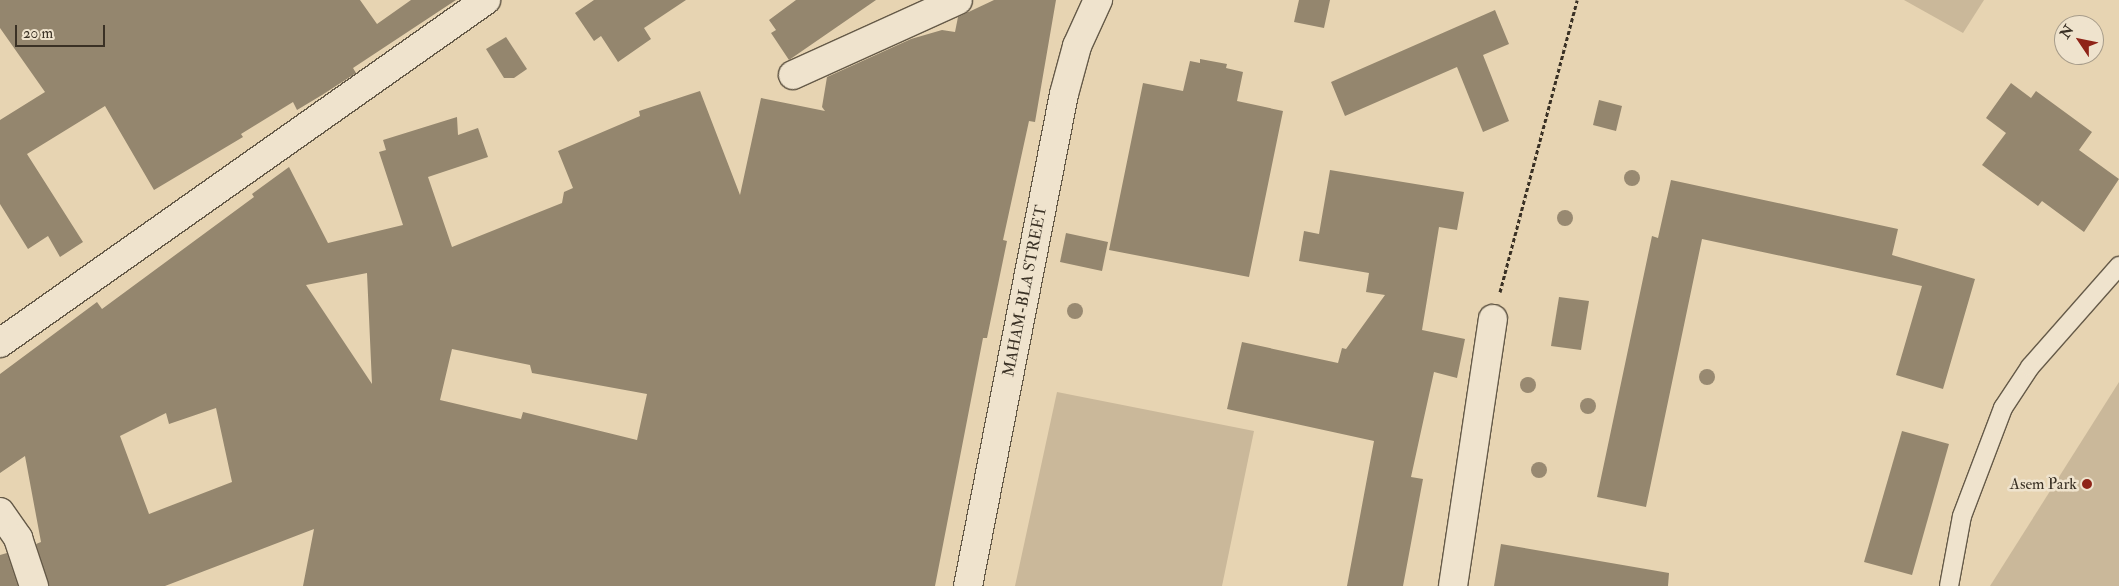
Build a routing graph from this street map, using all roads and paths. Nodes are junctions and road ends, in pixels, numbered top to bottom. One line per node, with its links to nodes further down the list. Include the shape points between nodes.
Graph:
1 (486, 0): 8 (street)
2 (958, 0): 5 (street)
3 (1098, 0): 11 (street, MAHAM-BLA STREET, via 1077,46 1064,94)
4 (1577, 0): 7 (path)
5 (793, 76)
6 (2119, 266): 13 (lane, via 2030,367 2004,408 1962,516)
7 (1493, 320): 12 (street)
8 (0, 343)
9 (0, 512): 10 (street, via 18,538)
10 (34, 586)
11 (968, 586)
12 (1453, 586)
13 (1949, 586)

